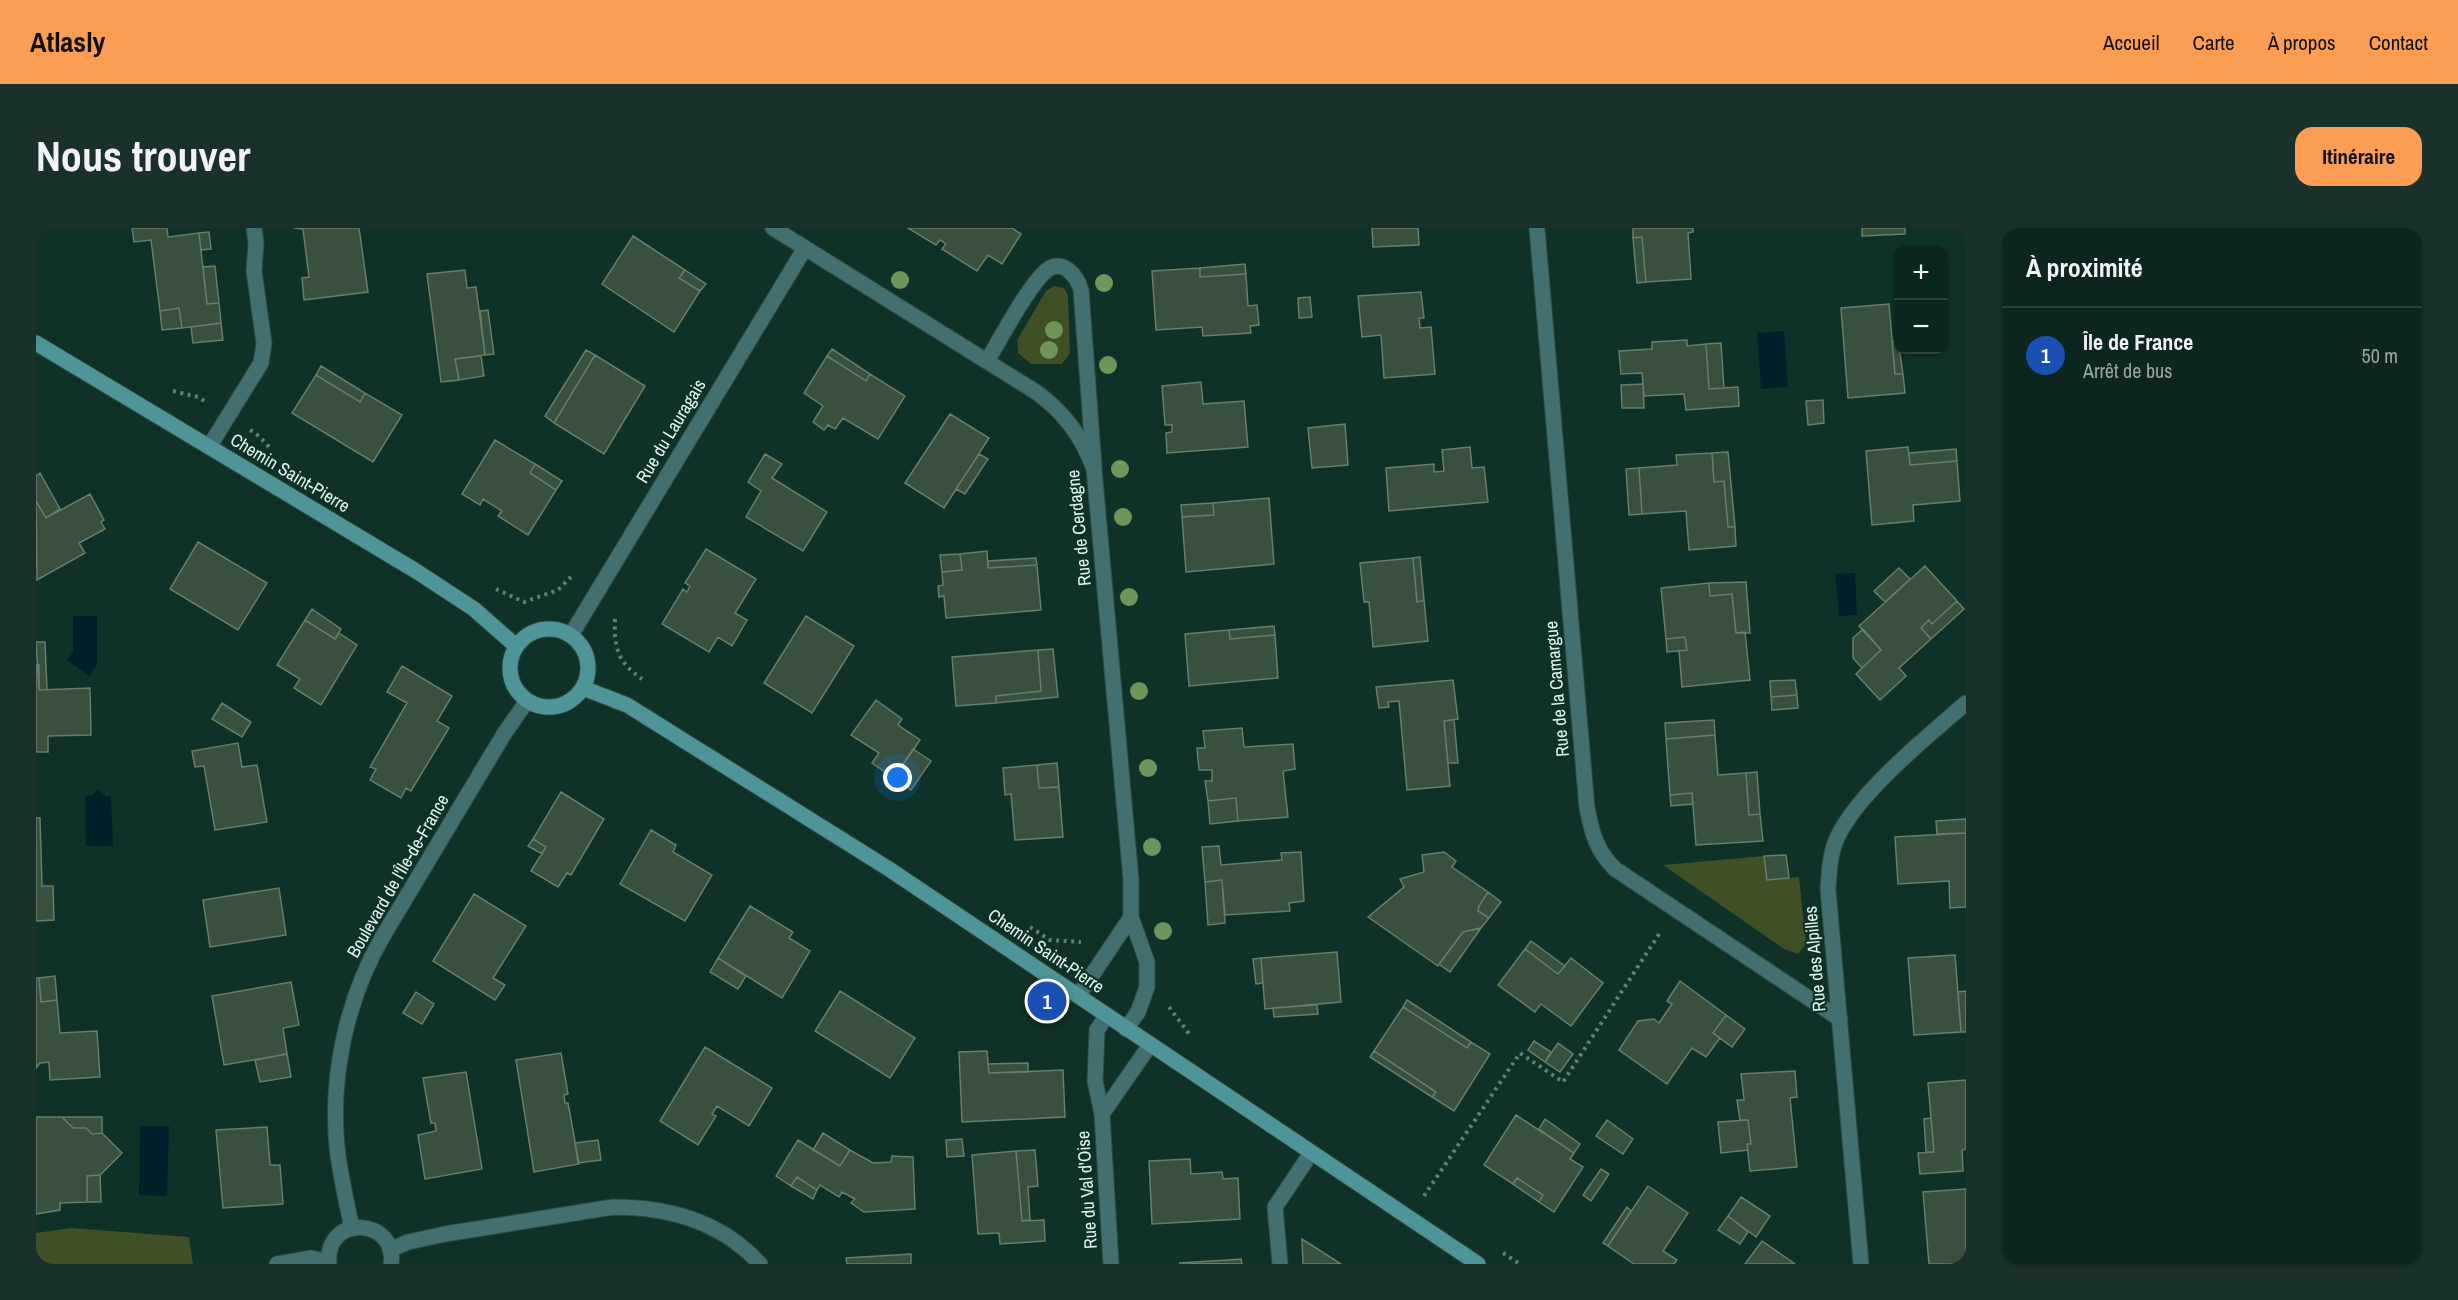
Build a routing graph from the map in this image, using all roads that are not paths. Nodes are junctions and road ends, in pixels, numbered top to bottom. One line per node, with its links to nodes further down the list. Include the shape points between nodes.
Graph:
1 (254, 228): 7 (street, via 254,271 264,343 261,363)
2 (773, 228): 4 (street, Rue de Cerdagne)
3 (1536, 228): 17 (street, Rue de la Camargue, via 1590,828 1598,850 1615,869)
4 (805, 248): 6 (street, Rue de Cerdagne); 9 (street, Rue du Lauragais)
5 (36, 344): 7 (main road, Chemin Saint-Pierre)
6 (987, 361): 8 (street, Rue de Cerdagne, via 1052,403 1078,434); 8 (street, via 1038,279 1052,267 1068,269 1081,290)
7 (209, 447): 10 (main road, Chemin Saint-Pierre, via 416,571 474,609)
8 (1094, 469): 14 (street, Rue de Cerdagne, via 1131,879)
9 (571, 635): 10 (main road, via 547,628 535,631); 11 (main road, via 586,653 588,677)
10 (516, 646): 12 (main road, via 511,657 512,682)
11 (584, 688): 12 (main road, via 575,698 552,707); 15 (main road, Chemin Saint-Pierre, via 627,705 691,744 889,869)
12 (527, 701): 22 (street, Boulevard de l'Île-de-France, via 383,936 359,986 344,1042 336,1095 337,1146)
13 (1966, 703): 17 (street, Rue des Alpilles, via 1878,783 1837,838 1828,890)
14 (1131, 917): 15 (street); 18 (street, Rue de Cerdagne, via 1147,962 1147,987 1138,1012)
15 (1078, 996): 16 (main road, Chemin Saint-Pierre)
16 (1107, 1015): 18 (main road, Chemin Saint-Pierre); 20 (street, Rue du Val d'Oise, via 1097,1030 1095,1081)
17 (1840, 1019): 30 (street, Rue des Alpilles)
18 (1126, 1029): 19 (main road, Chemin Saint-Pierre)
19 (1150, 1044): 20 (street, Rue du Val d'Oise); 21 (main road, Chemin Saint-Pierre)
20 (1102, 1114): 27 (street, Rue du Val d'Oise)
21 (1311, 1153): 28 (street, via 1275,1207); 29 (main road, Chemin Saint-Pierre)
22 (352, 1228): 23 (street, via 362,1227 379,1234); 24 (street, via 340,1233 332,1243)
23 (391, 1257): 26 (street, via 408,1242 445,1234 638,1207 666,1210 706,1224 744,1248)
24 (328, 1263): 25 (street, via 311,1258)
25 (277, 1264)
26 (760, 1264)
27 (1112, 1264)
28 (1280, 1264)
29 (1478, 1264)
30 (1861, 1264)

